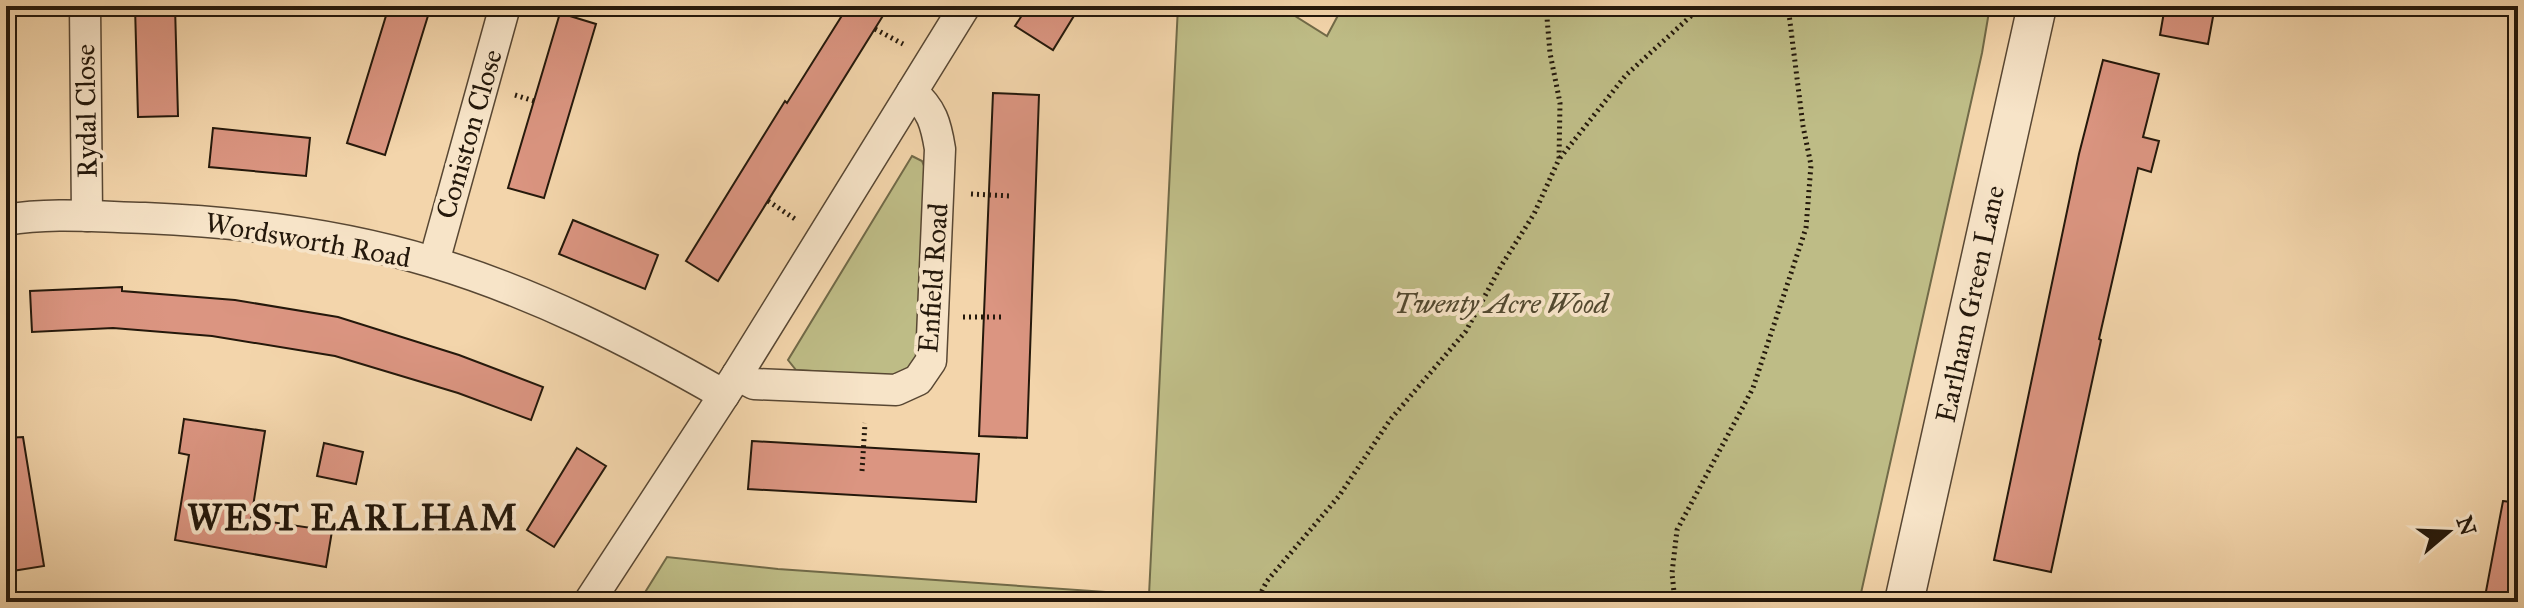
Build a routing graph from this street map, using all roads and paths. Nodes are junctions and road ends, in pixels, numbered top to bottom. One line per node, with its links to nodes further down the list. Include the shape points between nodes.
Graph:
1 (85, 6): 10 (street, Rydal Close)
2 (505, 6): 12 (street, Coniston Close)
3 (965, 6): 8 (street)
4 (1546, 6): 9 (path, via 1560,103)
5 (1702, 6): 9 (path, via 1626,75)
6 (1788, 6): 18 (path, via 1811,165 1806,228 1753,388 1677,530)
7 (2037, 6): 19 (street, Earlham Green Lane)
8 (912, 92): 13 (street); 14 (street, Enfield Road, via 935,120 940,149 931,361 918,380 896,390)
9 (1559, 159): 17 (path, via 1534,214 1466,331 1390,420)
10 (87, 216): 11 (street, Wordsworth Road); 12 (street, Wordsworth Road, via 210,220 360,243)
11 (6, 220)
12 (434, 262): 13 (street, Wordsworth Road, via 545,303 678,369)
13 (731, 385): 14 (street, Enfield Road); 16 (street)
14 (867, 390): 15 (path)
15 (862, 471)
16 (589, 602)
17 (1256, 602)
18 (1675, 602)
19 (1904, 602)

